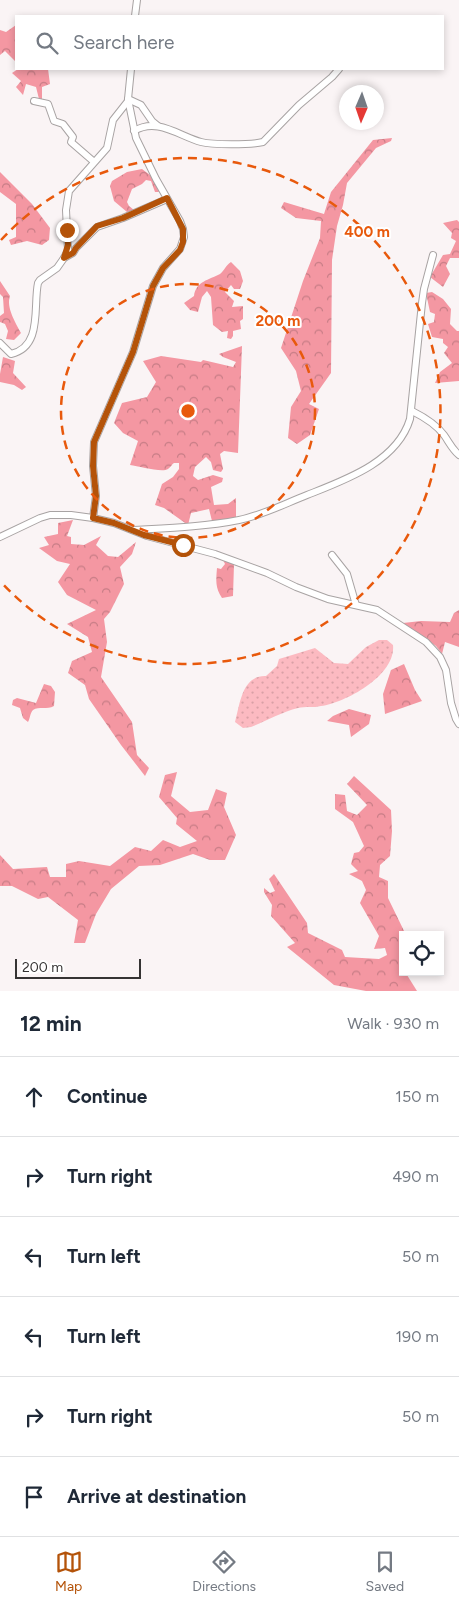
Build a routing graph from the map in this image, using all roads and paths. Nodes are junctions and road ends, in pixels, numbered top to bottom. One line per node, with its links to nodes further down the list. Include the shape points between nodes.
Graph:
1 (137, 0): 2 (street)
2 (135, 15)
3 (131, 70): 5 (street)
4 (337, 70): 7 (street, via 263,142 204,143)
5 (128, 100): 7 (street, via 141,106); 8 (street); 9 (street, via 113,120 107,148)
6 (34, 101): 9 (street, via 48,104 54,121 66,126 73,137 71,142)
7 (158, 126): 8 (street, via 144,126)
8 (134, 131): 10 (street)
9 (93, 161): 12 (street, via 69,191 66,210 68,245)
10 (167, 198): 12 (street, via 97,226 73,253); 16 (street, via 183,229 183,242 153,286 131,357 94,442 96,496)
11 (434, 255): 14 (street, via 422,303)
12 (64, 258): 13 (street, via 38,284 36,317 29,341 14,354)
13 (0, 343)
14 (412, 411): 15 (street, via 434,425); 17 (street, via 405,433 390,451 328,488 239,520 186,528)
15 (459, 455)
16 (93, 518): 17 (street); 18 (street, via 50,515)
17 (132, 530): 20 (street, via 215,554 267,572 318,596)
18 (0, 537)
19 (332, 555): 20 (street, via 347,574)
20 (356, 605): 21 (street, via 384,614 435,651 446,670 451,703)
21 (459, 724)

